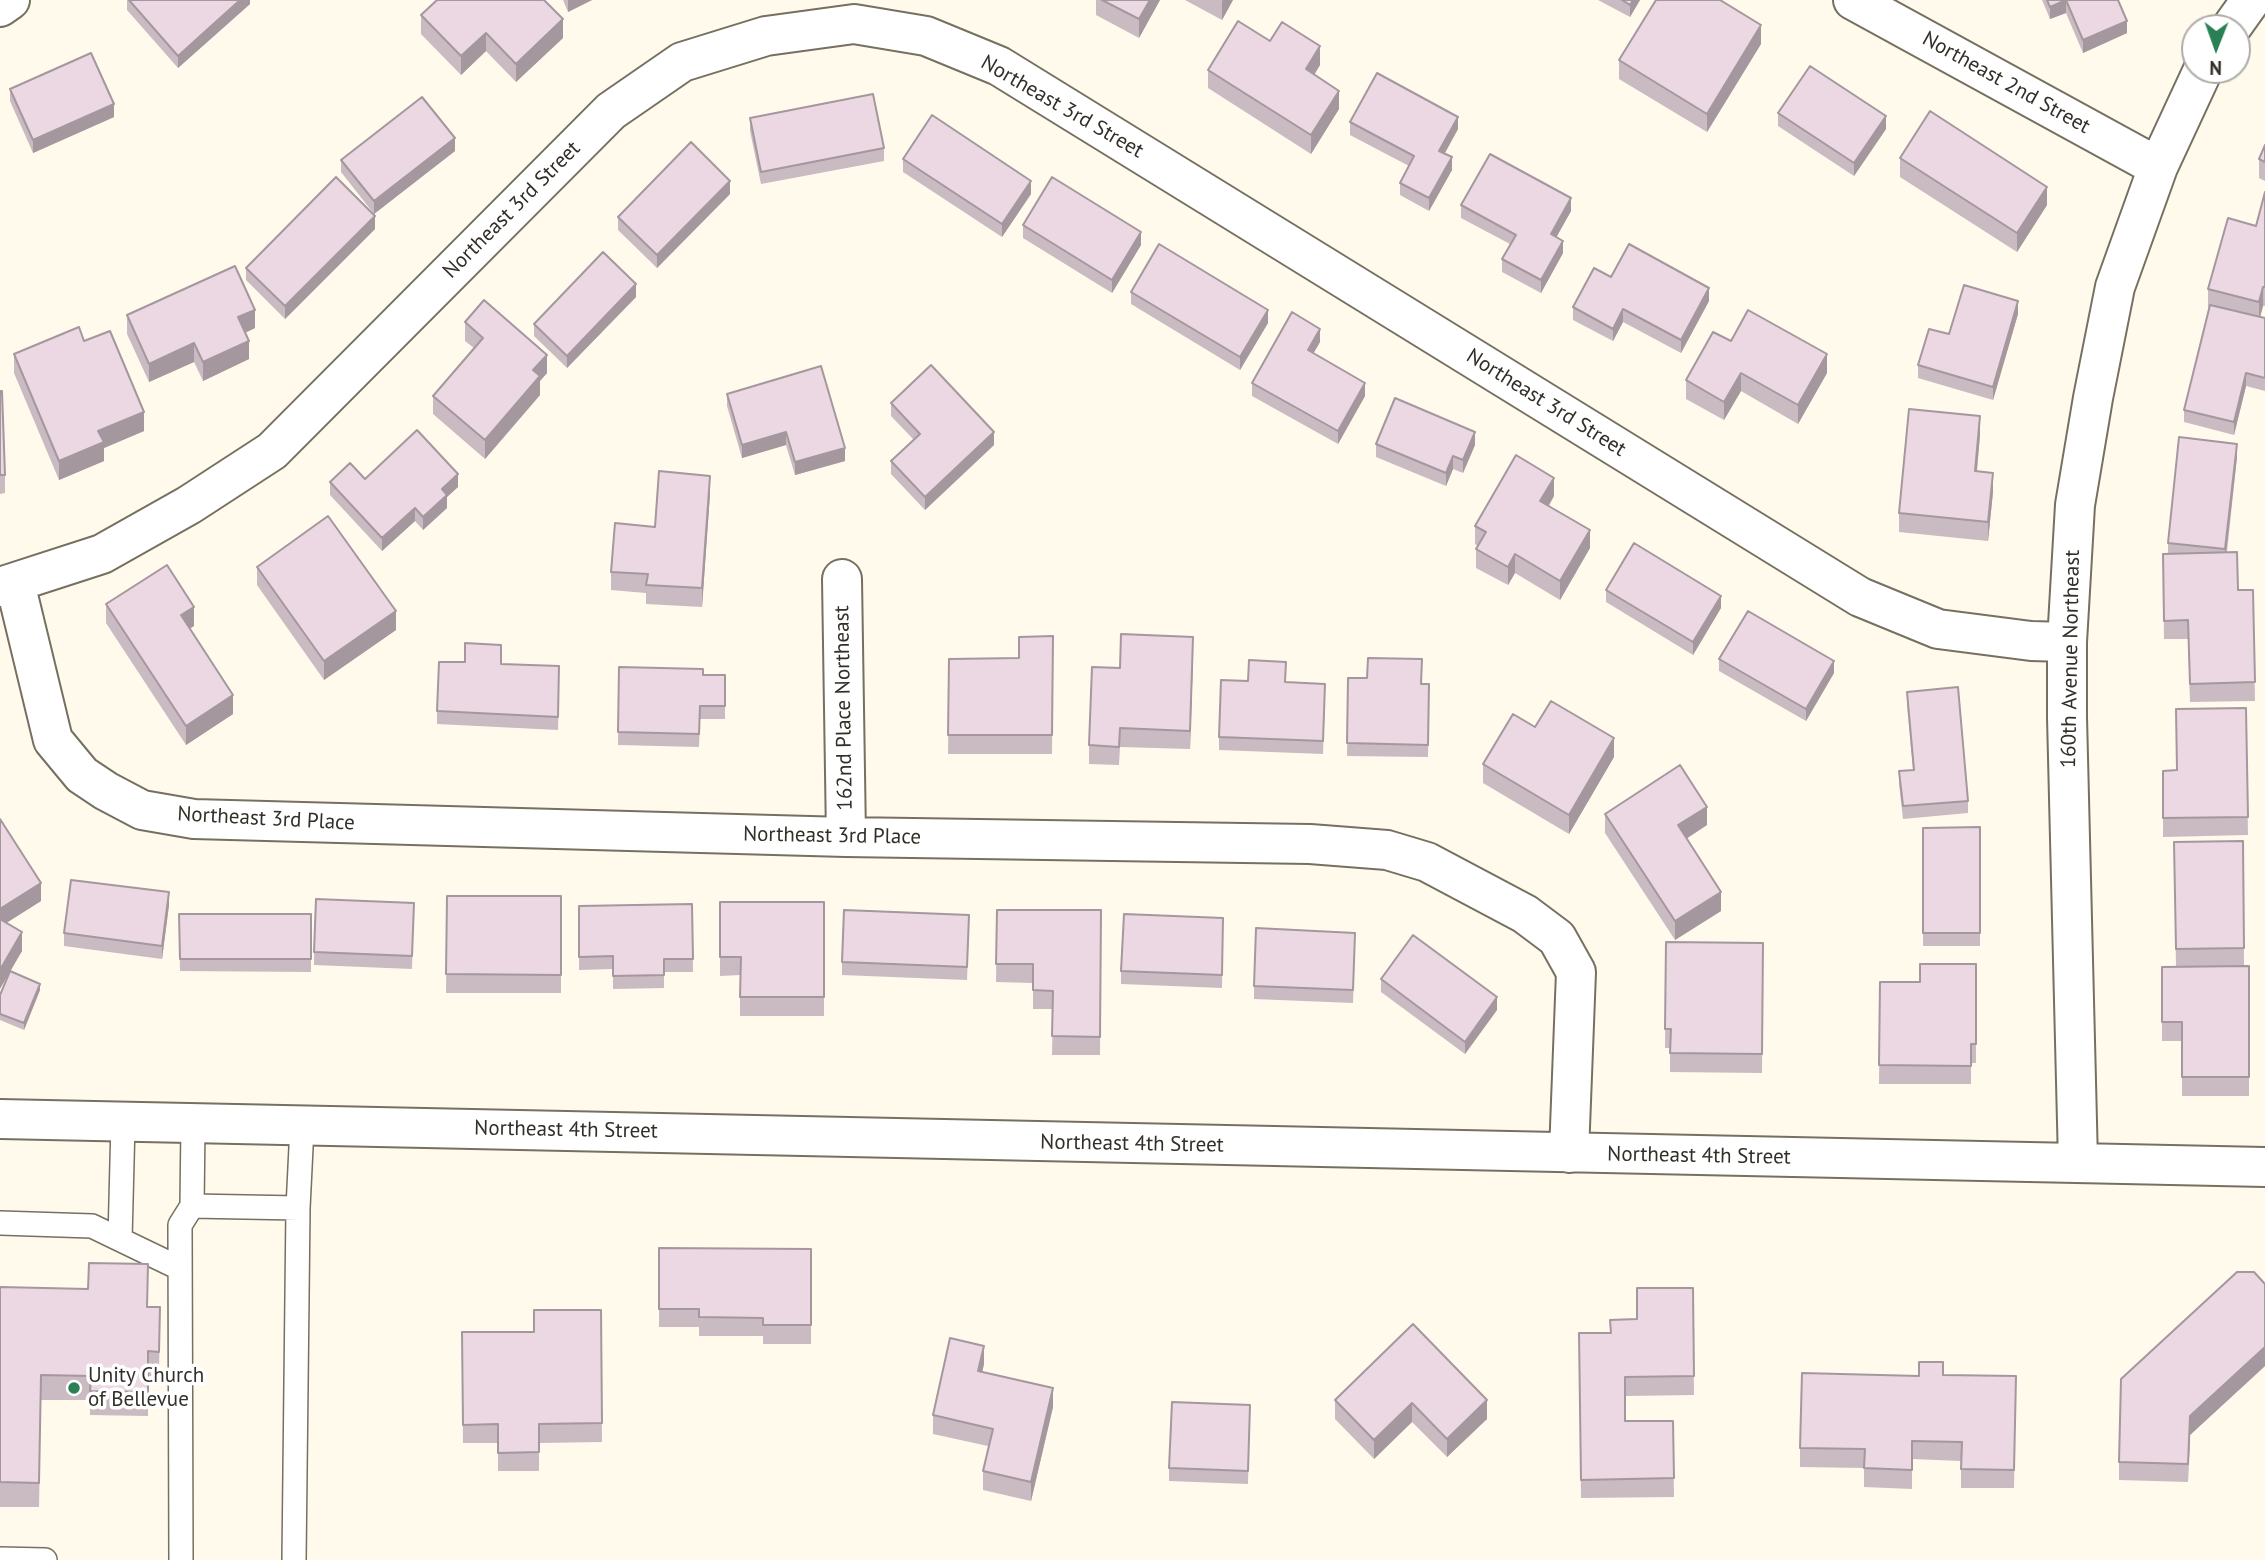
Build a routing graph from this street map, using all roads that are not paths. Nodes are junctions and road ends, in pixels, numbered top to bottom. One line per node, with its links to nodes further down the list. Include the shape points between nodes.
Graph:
1 (10, 0): 3 (street)
2 (1853, 0): 5 (street, Northeast 2nd Street)
3 (0, 7)
4 (2197, 84): 5 (street, 160th Avenue Northeast)
5 (2158, 167): 8 (street, 160th Avenue Northeast, via 2115,287 2093,398 2075,505)
6 (842, 579): 9 (street, 162nd Place Northeast)
7 (8, 585): 8 (street, Northeast 3rd Street, via 102,554 272,451 611,111 682,62 766,36 854,24 926,36 999,66 1860,597 1938,629); 9 (street, Northeast 3rd Place, via 53,740 82,775 142,810 194,819)
8 (2067, 642): 15 (street, 160th Avenue Northeast)
9 (846, 837): 14 (street, Northeast 3rd Place, via 1310,844 1387,850 1427,862 1525,914 1557,938 1576,972)
10 (0, 1119): 11 (street, Northeast 4th Street)
11 (123, 1123): 12 (street, Northeast 4th Street); 20 (lane)
12 (193, 1125): 13 (street, Northeast 4th Street); 17 (lane)
13 (302, 1127): 14 (street, Northeast 4th Street); 18 (lane)
14 (1569, 1153): 15 (street, Northeast 4th Street)
15 (2078, 1162): 16 (street, Northeast 4th Street)
16 (2265, 1167)
17 (192, 1206): 18 (lane); 21 (lane, via 180,1225)
18 (298, 1208): 25 (lane)
19 (0, 1223): 20 (lane, via 92,1226)
20 (120, 1240): 21 (lane)
21 (179, 1268): 24 (lane)
22 (0, 1559): 23 (lane)
23 (45, 1560)
24 (181, 1560)
25 (294, 1560)

